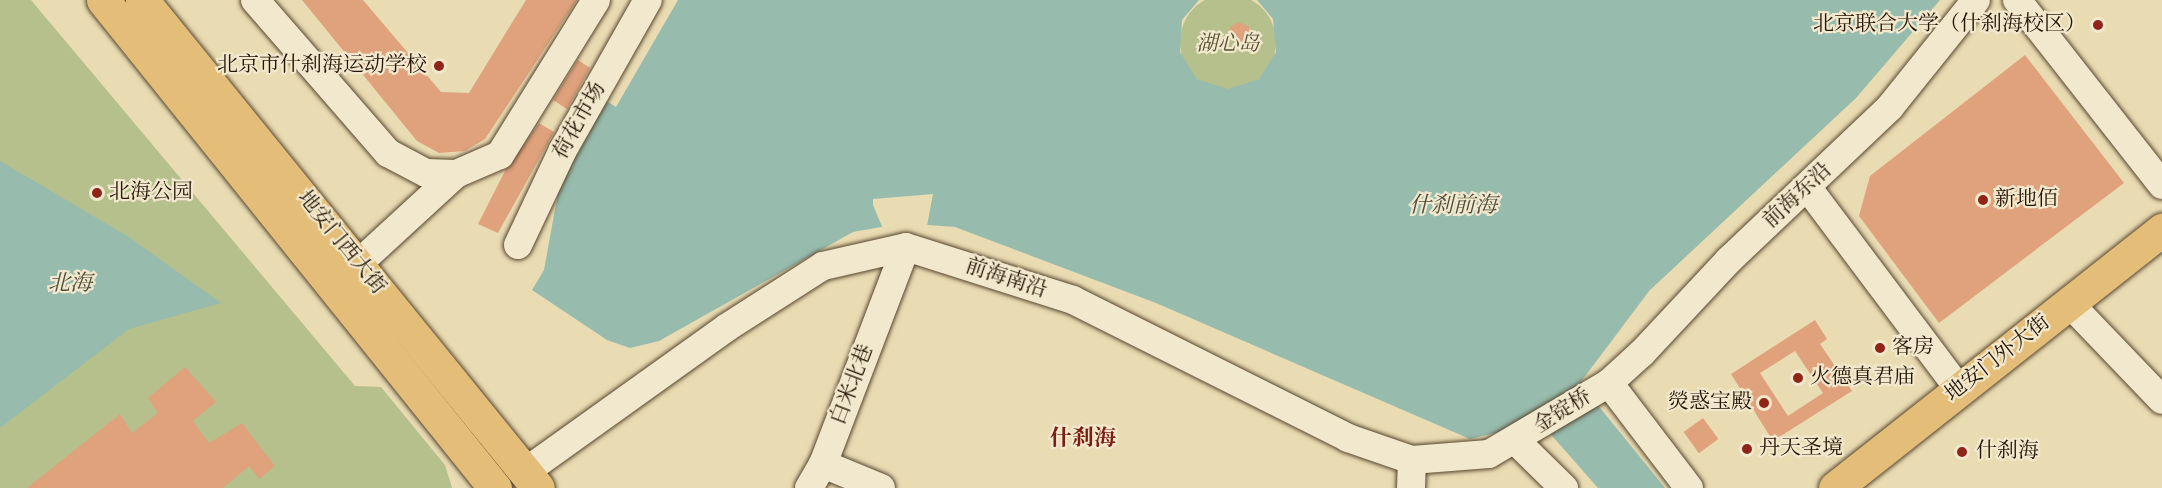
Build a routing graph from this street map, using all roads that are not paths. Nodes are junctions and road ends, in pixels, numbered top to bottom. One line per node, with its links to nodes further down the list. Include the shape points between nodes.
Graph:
1 (103, 0): 23 (main road, 地安门西大街)
2 (142, 0): 14 (main road, 地安门西大街)
3 (255, 0): 8 (street, via 388,153 426,173)
4 (596, 0): 8 (street, via 500,155)
5 (648, 0): 12 (street, 荷花市场, via 563,150)
6 (1977, 0): 10 (street, 前海东沿, via 1890,107)
7 (2017, 0): 9 (street)
8 (456, 174): 14 (street)
9 (2162, 185)
10 (1808, 188): 16 (street, 前海东沿); 17 (street)
11 (2162, 230): 15 (main road, 地安门外大街)
12 (518, 245)
13 (906, 247): 20 (street, 前海南沿, via 1073,300 1348,438); 21 (street, 白米北巷); 22 (street, via 823,266 726,328)
14 (358, 264): 22 (main road, 地安门西大街)
15 (2069, 303): 17 (main road, 地安门外大街); 18 (street)
16 (1609, 383): 19 (street, 金锭桥); 27 (street)
17 (1959, 389): 28 (main road, 地安门外大街)
18 (2162, 400)
19 (1517, 441): 20 (street, 前海南沿, via 1489,454); 26 (street)
20 (1412, 460): 25 (street)
21 (816, 476): 24 (street, 白米北巷)
22 (531, 480)
23 (495, 488)
24 (882, 488)
25 (1411, 488)
26 (1564, 488)
27 (1689, 488)
28 (1834, 488)

